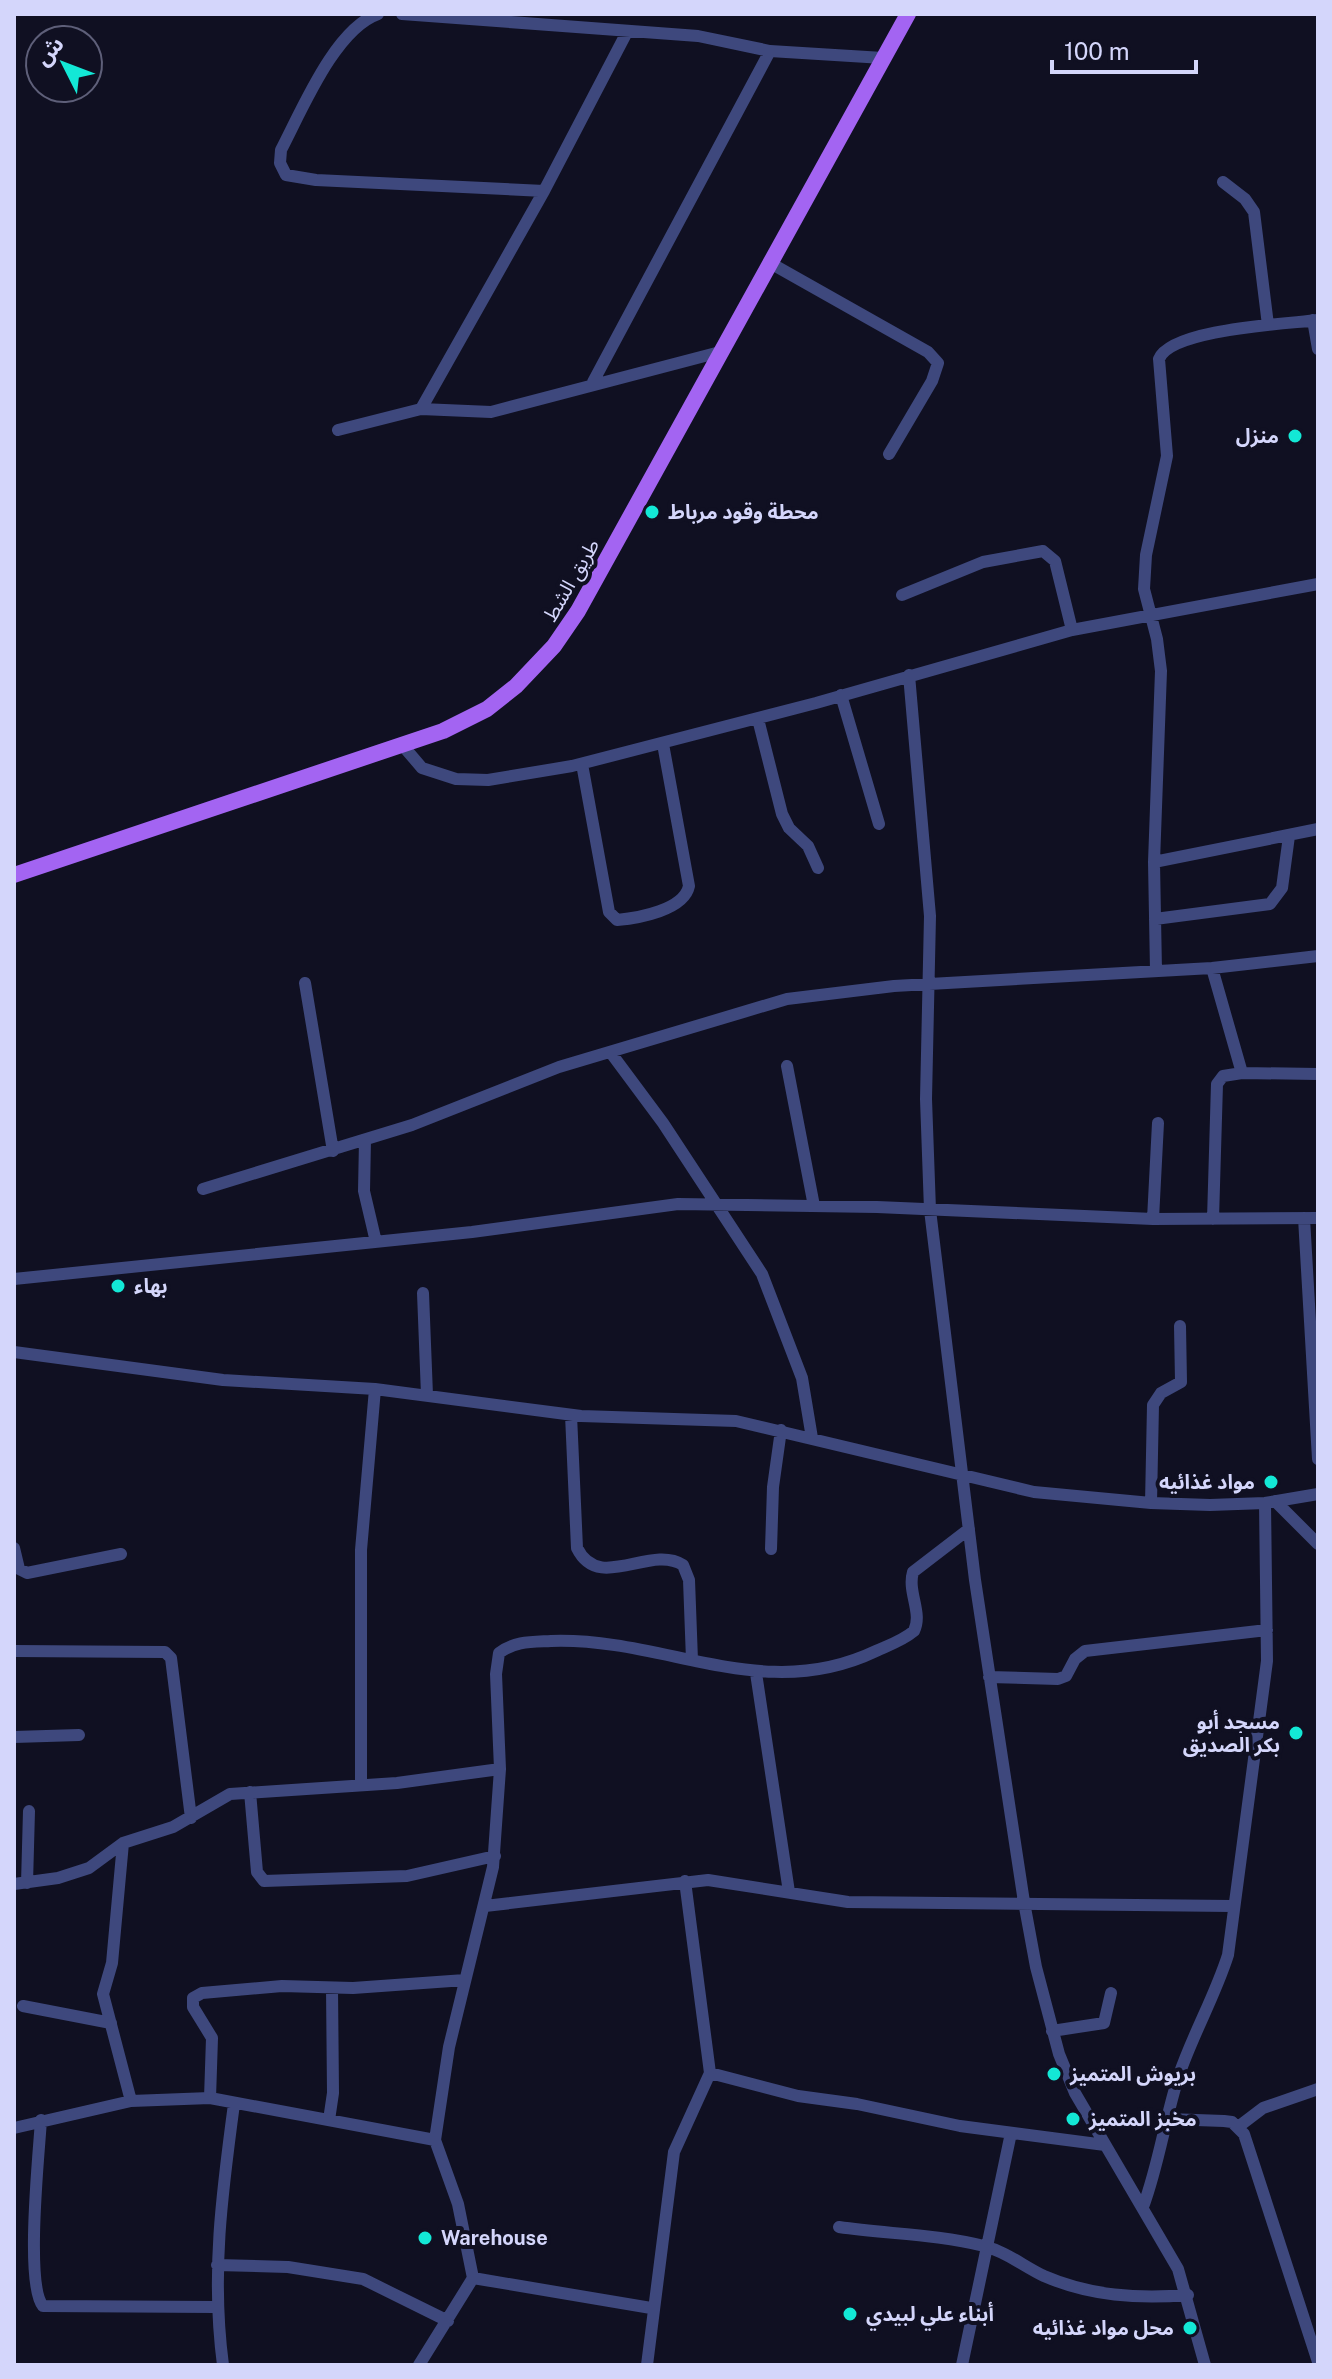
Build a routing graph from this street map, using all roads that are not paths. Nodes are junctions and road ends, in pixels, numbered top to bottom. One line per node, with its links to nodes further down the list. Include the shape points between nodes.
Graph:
1 (378, 14): 8 (street, via 343,39 281,150 286,175)
2 (402, 14): 4 (street)
3 (908, 14): 6 (main road, طريق الشط)
4 (627, 32): 5 (street, via 698,36); 8 (street)
5 (770, 51): 6 (street); 14 (street)
6 (883, 58): 9 (main road, طريق الشط)
7 (1223, 182): 11 (street, via 1254,212)
8 (544, 191): 15 (street)
9 (772, 264): 13 (main road, طريق الشط); 17 (street, via 928,352 938,363)
10 (1316, 320): 11 (street); 12 (street)
11 (1268, 325): 20 (street, via 1173,345 1161,355 1167,456 1144,571)
12 (1318, 349)
13 (720, 352): 14 (street); 26 (main road, طريق الشط, via 554,646 487,709)
14 (593, 382): 15 (street, via 491,412)
15 (421, 409): 16 (street)
16 (338, 430)
17 (889, 454)
18 (1318, 584): 20 (street)
19 (902, 595): 21 (street, via 983,562 1043,551 1055,561)
20 (1150, 615): 21 (street); 31 (street, via 1161,671)
21 (1072, 630): 22 (street)
22 (909, 675): 23 (street); 39 (street, via 926,838)
23 (841, 695): 24 (street); 28 (street)
24 (758, 719): 25 (street); 32 (street, via 782,814)
25 (663, 744): 27 (street); 27 (street, via 689,886 676,904 628,918 617,920 609,912)
26 (404, 747): 27 (street, via 422,768 456,779 488,780); 33 (main road, طريق الشط)
27 (582, 764)
28 (879, 824)
29 (1318, 829): 30 (street)
30 (1289, 836): 31 (street); 34 (street, via 1282,888 1270,904)
31 (1154, 862): 34 (street)
32 (818, 868)
33 (14, 875)
34 (1155, 919): 37 (street)
35 (1318, 956): 36 (street)
36 (1212, 968): 37 (street); 42 (street)
37 (1156, 971): 39 (street)
38 (305, 983): 46 (street)
39 (928, 985): 40 (street, via 787,999); 50 (street)
40 (611, 1053): 45 (street, via 559,1067); 48 (street)
41 (787, 1066): 49 (street)
42 (1242, 1073): 43 (street); 54 (street, via 1223,1076 1217,1084)
43 (1318, 1074)
44 (1158, 1123): 53 (street)
45 (365, 1140): 46 (street); 55 (street, via 364,1191)
46 (333, 1151): 47 (street)
47 (203, 1189)
48 (713, 1204): 49 (street); 55 (street, via 642,1207); 64 (street, via 768,1286 802,1378)
49 (814, 1206): 50 (street)
50 (930, 1210): 53 (street); 66 (street)
51 (1304, 1218): 52 (street); 54 (street); 65 (street)
52 (1318, 1218)
53 (1153, 1219): 54 (street)
54 (1213, 1219)
55 (376, 1242): 56 (street)
56 (14, 1279)
57 (423, 1293): 61 (street)
58 (1180, 1326): 69 (street, via 1181,1382 1161,1393 1153,1405)
59 (14, 1352): 60 (street, via 223,1380)
60 (375, 1389): 61 (street); 83 (street, via 361,1550)
61 (427, 1395): 62 (street)
62 (571, 1415): 63 (street, via 736,1421); 77 (street, via 576,1534 582,1558 606,1569 665,1559 683,1565 689,1580)
63 (781, 1430): 64 (street); 73 (street)
64 (812, 1438): 66 (street)
65 (1318, 1459)
66 (963, 1477): 69 (street, via 1034,1492); 70 (street)
67 (1318, 1494): 68 (street)
68 (1270, 1502): 69 (street); 71 (street); 75 (street)
69 (1151, 1503)
70 (969, 1529): 78 (street, via 913,1572 917,1622 906,1638 839,1667); 79 (street)
71 (1318, 1544)
72 (14, 1548): 74 (street, via 19,1569 27,1573)
73 (771, 1549)
74 (121, 1554)
75 (1267, 1630): 79 (street, via 1085,1651 1058,1679); 94 (street)
76 (14, 1651): 86 (street, via 165,1652 171,1658)
77 (692, 1660): 78 (street); 82 (street, via 619,1645 509,1645 499,1653 496,1674)
78 (756, 1673): 91 (street)
79 (989, 1677): 92 (street)
80 (79, 1735): 81 (street)
81 (14, 1737)
82 (500, 1769): 83 (street); 88 (street)
83 (361, 1785): 84 (street)
84 (250, 1792): 86 (street, via 230,1794); 88 (street, via 257,1872 264,1881 407,1876)
85 (29, 1811): 90 (street)
86 (191, 1818): 87 (street)
87 (123, 1843): 90 (street, via 89,1868); 99 (street, via 112,1963 103,1994)
88 (495, 1856): 93 (street)
89 (685, 1881): 91 (street); 93 (street); 101 (street)
90 (21, 1884)
91 (789, 1892): 92 (street, via 848,1902)
92 (1024, 1902): 94 (street); 100 (street)
93 (485, 1906): 95 (street)
94 (1232, 1906): 106 (street, via 1228,1955 1187,2051)
95 (465, 1980): 96 (street); 112 (street)
96 (332, 1988): 103 (street, via 282,1986 193,1998 212,2038); 108 (street)
97 (1111, 1993): 100 (street, via 1104,2023)
98 (23, 2006): 99 (street)
99 (111, 2023): 104 (street)
100 (1052, 2031): 113 (street, via 1075,2093)
101 (710, 2073): 111 (street, via 798,2096); 121 (street, via 674,2152)
102 (1318, 2089): 109 (street, via 1263,2108)
103 (210, 2098): 104 (street); 105 (street)
104 (131, 2101): 107 (street)
105 (234, 2104): 108 (street); 117 (street)
106 (1168, 2119): 109 (street, via 1224,2121); 114 (street)
107 (41, 2120): 110 (street); 120 (street, via 34,2272 43,2306)
108 (329, 2120): 112 (street)
109 (1238, 2127): 123 (street, via 1251,2151)
110 (14, 2128)
111 (1011, 2133): 113 (street); 116 (street)
112 (435, 2140): 118 (street, via 458,2204)
113 (1105, 2145): 114 (street)
114 (1143, 2207): 119 (street)
115 (839, 2227): 116 (street)
116 (984, 2246): 119 (street, via 1047,2277 1107,2295); 127 (street)
117 (217, 2265): 120 (street); 122 (street, via 288,2267 363,2279)
118 (473, 2278): 121 (street); 122 (street)
119 (1188, 2295): 128 (street)
120 (215, 2307): 124 (street)
121 (651, 2308): 126 (street)
122 (448, 2321): 125 (street)
123 (1317, 2364)
124 (223, 2365)
125 (419, 2365)
126 (647, 2365)
127 (962, 2365)
128 (1205, 2365)

